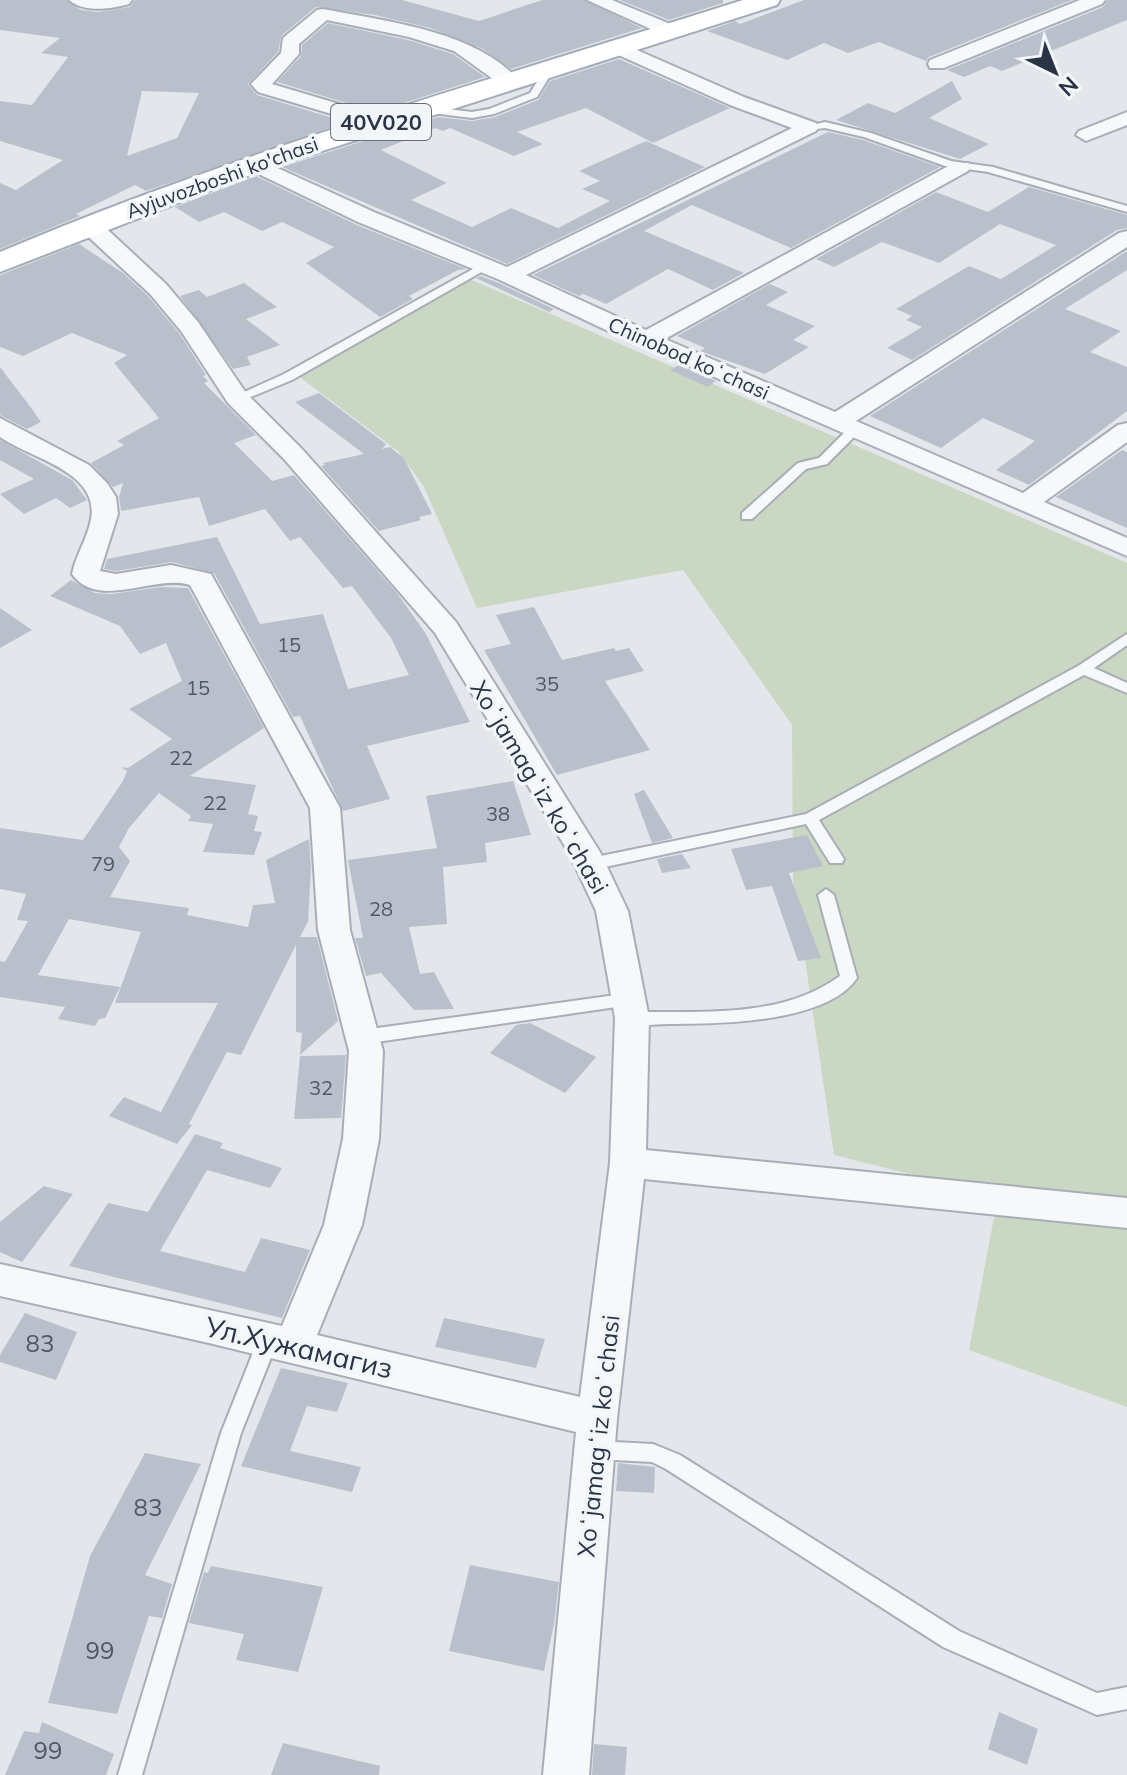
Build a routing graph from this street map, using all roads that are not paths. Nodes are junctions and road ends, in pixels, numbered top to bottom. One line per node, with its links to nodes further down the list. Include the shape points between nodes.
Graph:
1 (78, 0): 2 (street)
2 (123, 0)
3 (596, 0): 6 (street)
4 (768, 0): 6 (main road, Ayjuvozboshi ko'chasi / 40V020)
5 (1096, 0): 8 (street)
6 (673, 32): 7 (main road, Ayjuvozboshi ko'chasi / 40V020)
7 (621, 49): 9 (main road, Ayjuvozboshi ko'chasi / 40V020); 14 (street)
8 (937, 64)
9 (548, 71): 10 (main road, Ayjuvozboshi ko'chasi / 40V020); 11 (lane, via 534,95 491,112)
10 (511, 83): 11 (main road, Ayjuvozboshi ko'chasi / 40V020); 13 (street, via 461,47 317,10 290,42 290,54 261,86)
11 (418, 109): 13 (main road, Ayjuvozboshi ko'chasi / 40V020)
12 (1127, 118): 15 (street)
13 (379, 122): 16 (main road, Ayjuvozboshi ko'chasi / 40V020)
14 (809, 127): 17 (lane, via 825,125 867,135); 22 (street)
15 (1086, 135)
16 (253, 164): 19 (main road, Ayjuvozboshi ko'chasi / 40V020); 22 (street, Chinobod koʻchasi)
17 (961, 167): 18 (lane, via 989,169); 23 (street)
18 (1127, 209)
19 (89, 225): 21 (main road, Ayjuvozboshi ko'chasi / 40V020); 24 (street, Xoʻjamagʻiz koʻchasi, via 158,289)
20 (1127, 238): 26 (street)
21 (0, 263)
22 (497, 270): 23 (street, Chinobod koʻchasi); 24 (lane)
23 (647, 339): 26 (street, Chinobod koʻchasi)
24 (237, 398): 36 (street, Xoʻjamagʻiz koʻchasi, via 446,628)
25 (0, 425): 39 (street, via 9,435 67,460 102,492 105,512 86,574 95,581 111,584 168,573 201,580 325,808 334,930)
26 (846, 426): 28 (street, Chinobod koʻchasi); 29 (lane, via 823,461 802,466)
27 (1127, 430): 28 (street)
28 (1025, 504): 30 (street, Chinobod koʻchasi)
29 (747, 516)
30 (1127, 548)
31 (1127, 638): 32 (lane)
32 (1083, 669): 33 (lane); 34 (lane)
33 (1127, 688)
34 (810, 818): 35 (lane); 36 (lane)
35 (836, 859)
36 (591, 864): 38 (street, Xoʻjamagʻiz koʻchasi, via 612,911)
37 (826, 895): 38 (lane, via 849,978 833,993 767,1013)
38 (631, 1009): 39 (lane); 40 (street, Xoʻjamagʻiz koʻchasi)
39 (363, 1037): 43 (street, via 361,1139 343,1225)
40 (628, 1163): 41 (street); 44 (street, Xoʻjamagʻiz koʻchasi)
41 (1127, 1213)
42 (0, 1280): 43 (street, Ул.Хужамагиз)
43 (281, 1343): 44 (street, Ул.Хужамагиз); 46 (lane, via 231,1433)
44 (596, 1434): 45 (lane, via 663,1457 951,1639 1097,1704); 47 (street, Xoʻjamagʻiz koʻchasi)
45 (1127, 1698)
46 (130, 1775)
47 (566, 1775)

